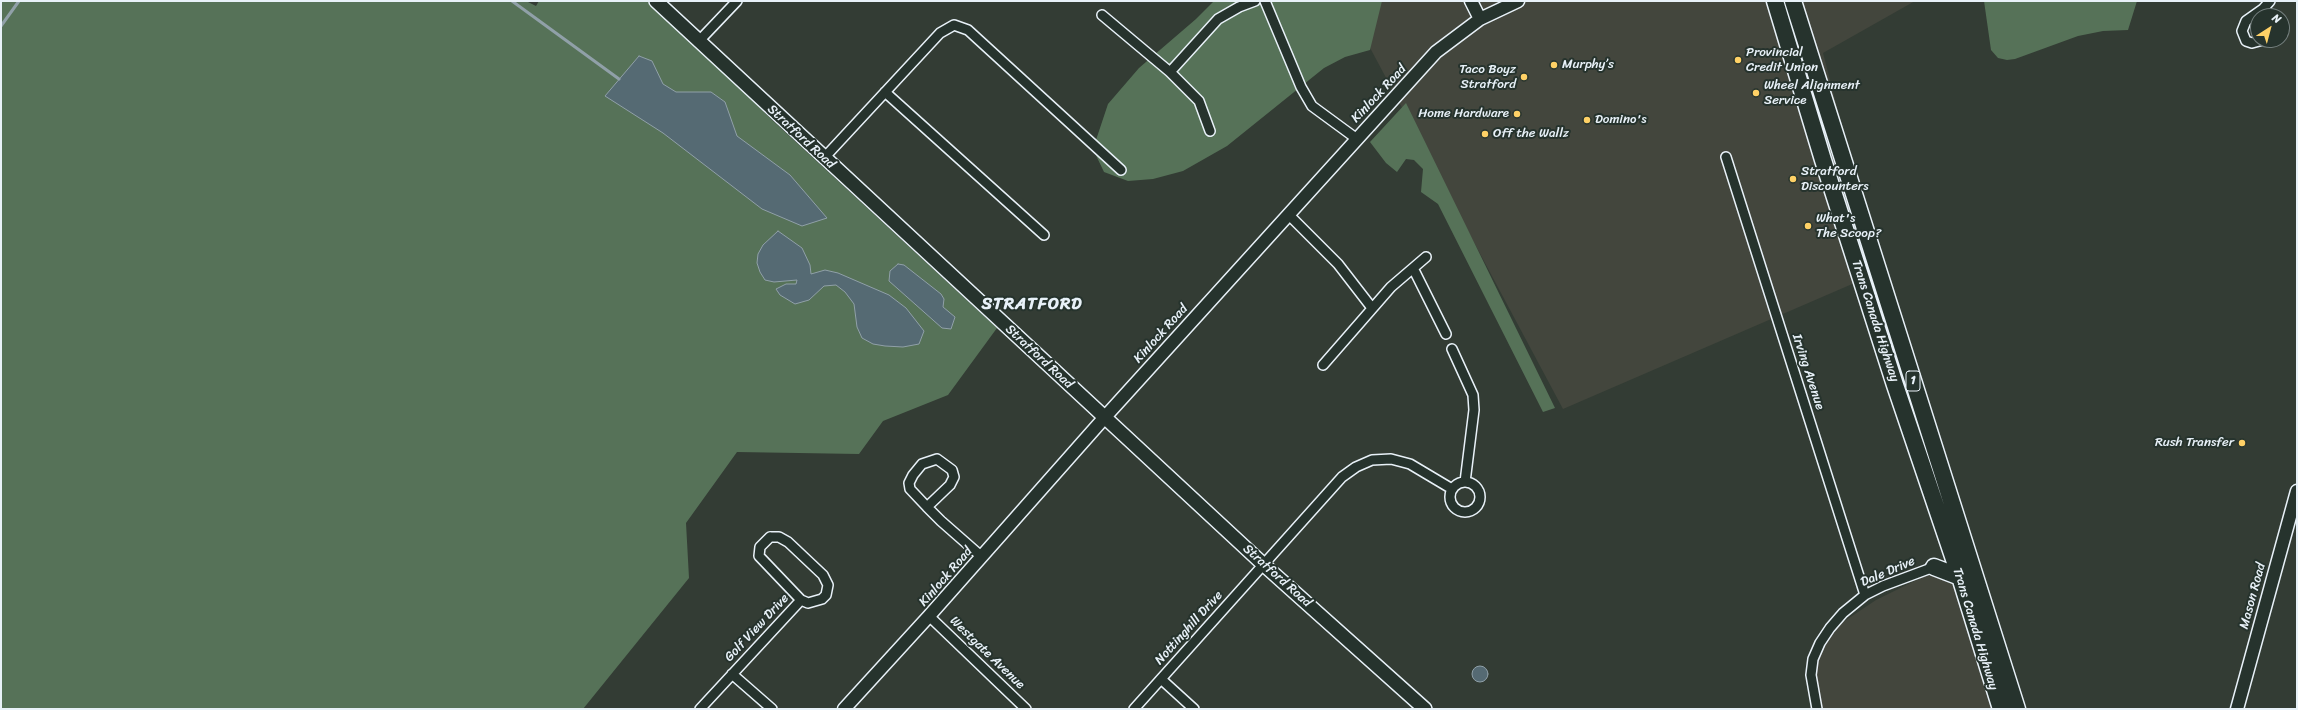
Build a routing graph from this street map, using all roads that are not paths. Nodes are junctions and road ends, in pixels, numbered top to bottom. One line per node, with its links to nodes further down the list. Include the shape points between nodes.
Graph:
1 (656, 1): 12 (main road, Stratford Road)
2 (737, 1): 12 (street)
3 (1255, 1): 14 (street, via 1218,19)
4 (1265, 1): 17 (street, via 1301,87 1312,106)
5 (1471, 1): 10 (street)
6 (1518, 1): 10 (street, Kinlock Road)
7 (1775, 1): 34 (highway, Trans Canada Highway / 1, via 1895,385)
8 (1793, 1): 53 (highway, Trans Canada Highway / 1)
9 (1102, 15): 14 (street)
10 (1480, 19): 17 (street, Kinlock Road, via 1436,52)
11 (2250, 19): 13 (street, via 2246,21 2242,30 2246,41)
12 (698, 42): 19 (main road, Stratford Road)
13 (2250, 42)
14 (1170, 72): 16 (street, via 1198,101)
15 (885, 92): 19 (street); 20 (street, via 943,30 954,25 961,27 968,30); 22 (street)
16 (1210, 131)
17 (1357, 139): 21 (street, Kinlock Road)
18 (1726, 157): 39 (street, Irving Avenue)
19 (824, 158): 29 (main road, Stratford Road)
20 (1120, 170)
21 (1288, 214): 25 (street, via 1338,264); 29 (street, Kinlock Road)
22 (1044, 235)
23 (1426, 257): 24 (street)
24 (1413, 268): 25 (street); 26 (street)
25 (1372, 308): 28 (street)
26 (1446, 334)
27 (1452, 349): 30 (street, via 1473,395 1474,410)
28 (1323, 365)
29 (1105, 417): 35 (street, Kinlock Road); 36 (main road, Stratford Road)
30 (1465, 482): 31 (street); 31 (street, via 1474,485 1480,493 1479,503 1472,510 1463,511 1455,507 1450,499)
31 (1452, 489): 36 (street, Nottinghill Drive, via 1410,464 1392,459 1372,460 1342,477)
32 (2297, 491): 54 (street, Mason Road)
33 (927, 507): 33 (street, via 910,489 909,483 922,464 937,459 952,470 954,477 950,485); 35 (street)
34 (1950, 547): 37 (highway); 38 (highway, Trans Canada Highway / 1)
35 (982, 557): 41 (street, Kinlock Road)
36 (1264, 565): 43 (street, Nottinghill Drive); 50 (main road, Stratford Road)
37 (1934, 567): 38 (highway); 39 (street, Dale Drive)
38 (1960, 577): 52 (highway, Trans Canada Highway / 1)
39 (1865, 595): 51 (street, Dale Drive, via 1843,613 1817,648 1811,675)
40 (801, 600): 40 (street, Golf View Drive, via 808,602 822,599 828,584 823,575 788,542 779,537 770,537 760,546 759,556); 42 (street, Golf View Drive)
41 (929, 616): 46 (street, Kinlock Road); 47 (street, Westgate Avenue)
42 (732, 674): 44 (street, Golf View Drive); 45 (street, Golf View Drive)
43 (1161, 679): 48 (street, Nottinghill Drive); 49 (street)
44 (700, 709)
45 (772, 709)
46 (844, 709)
47 (1026, 709)
48 (1134, 709)
49 (1194, 709)
50 (1425, 709)
51 (1817, 709)
52 (2001, 709)
53 (2017, 709)
54 (2237, 709)

